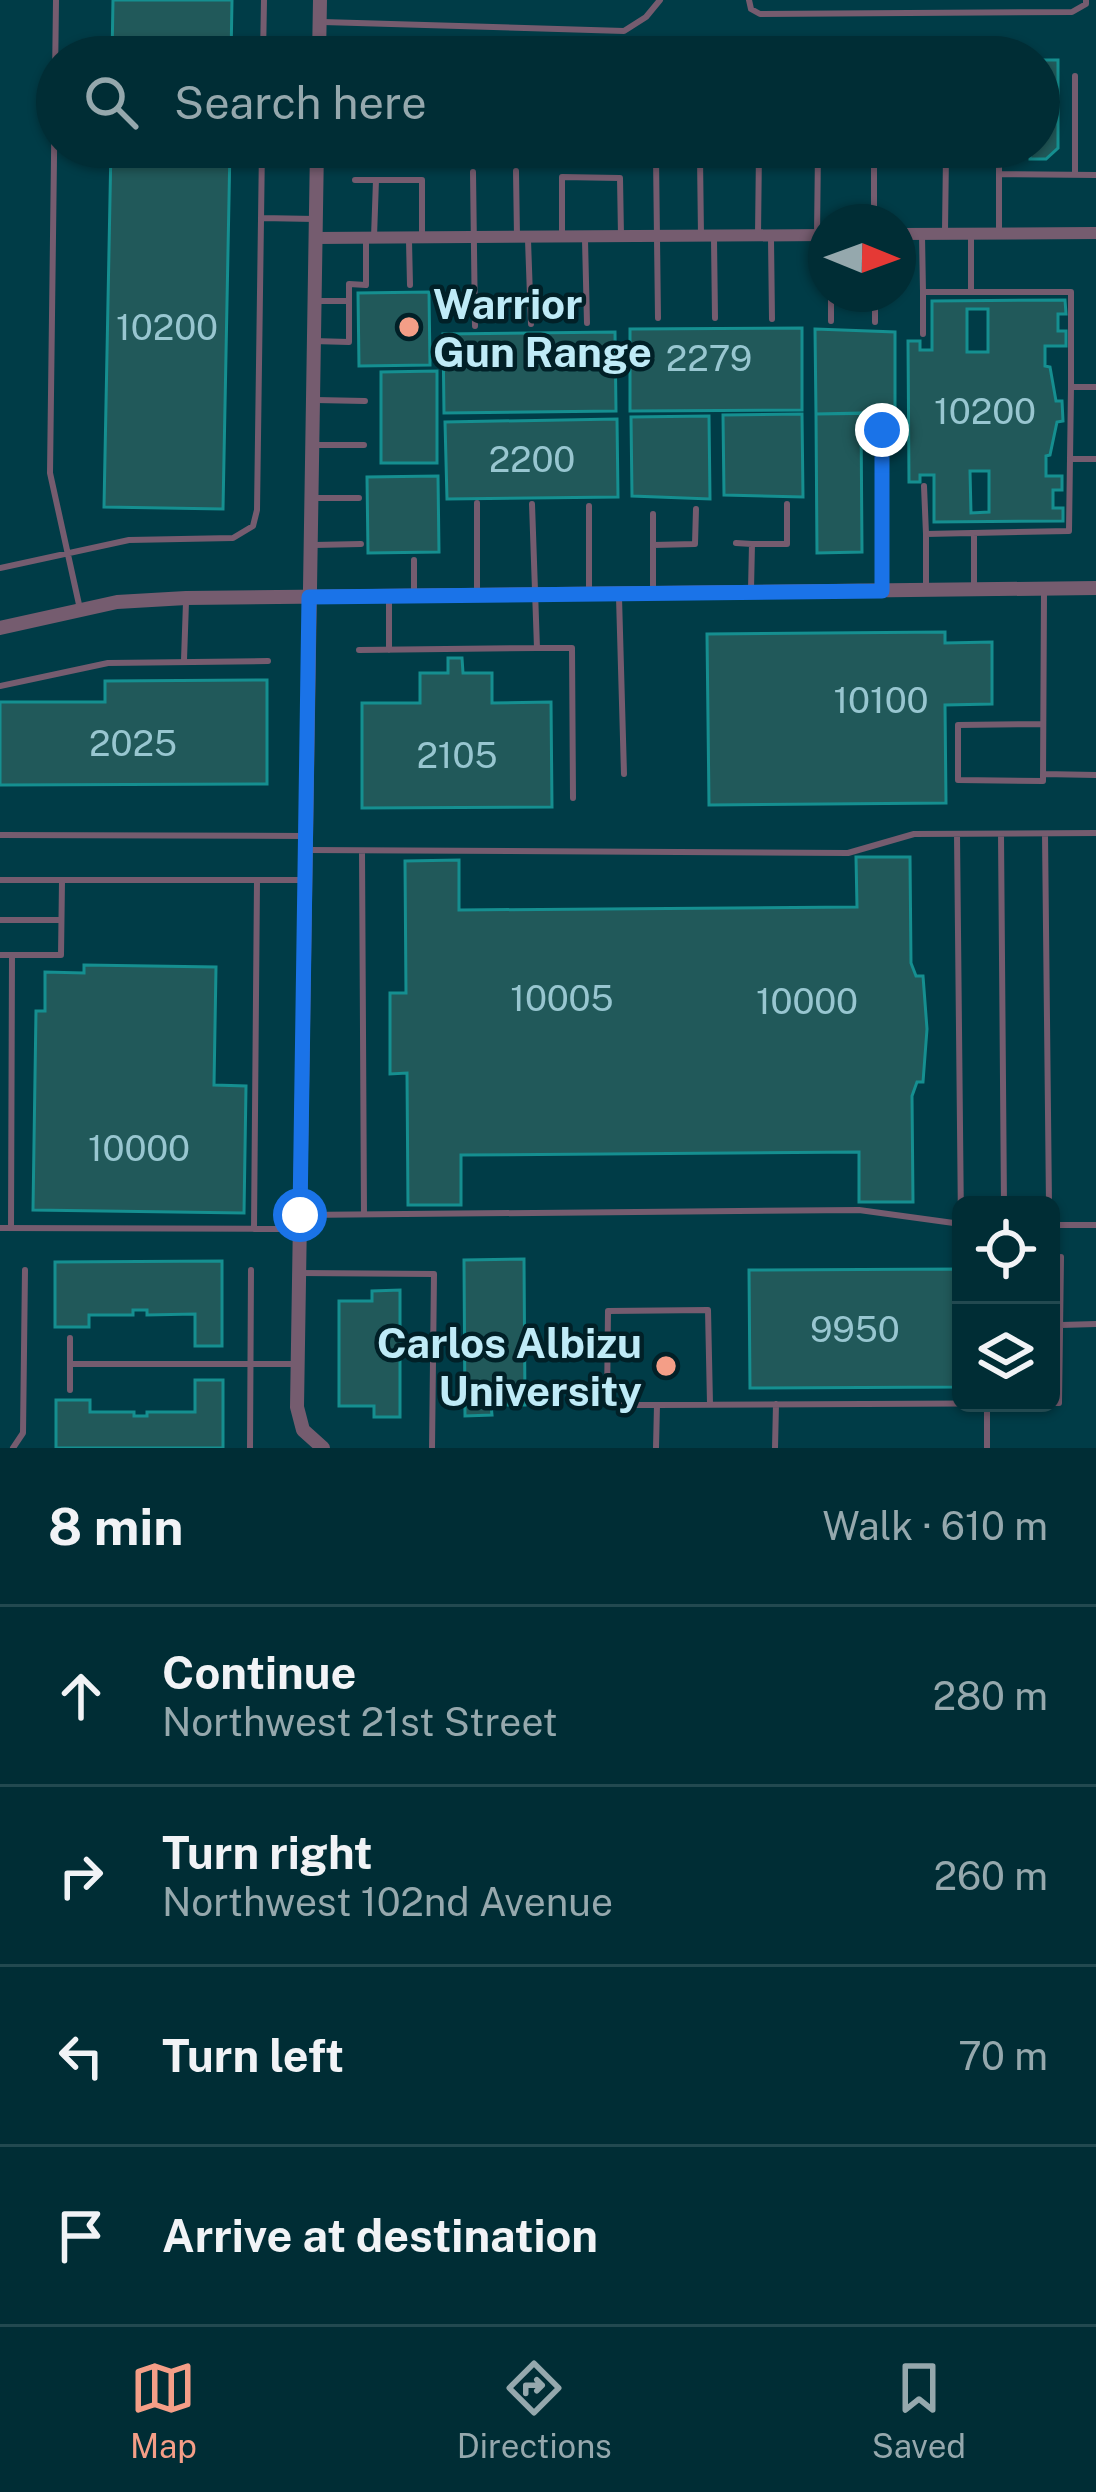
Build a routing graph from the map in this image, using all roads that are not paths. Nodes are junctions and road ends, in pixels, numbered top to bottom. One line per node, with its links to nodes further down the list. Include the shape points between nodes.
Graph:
1 (56, 0): 8 (lane)
2 (264, 0): 9 (lane)
3 (320, 0): 7 (street)
4 (660, 0): 7 (lane, via 624,31)
5 (749, 0): 6 (lane, via 760,14 1072,12)
6 (1086, 0)
7 (320, 22): 10 (street)
8 (56, 36)
9 (263, 36)
10 (320, 36)
11 (1075, 76): 25 (lane)
12 (54, 168): 93 (lane, via 50,473)
13 (262, 168): 31 (lane)
14 (316, 168): 32 (street)
15 (656, 168): 44 (lane)
16 (701, 168): 45 (lane)
17 (760, 168): 39 (lane)
18 (819, 168): 29 (lane)
19 (874, 168): 30 (lane)
20 (946, 168): 36 (lane)
21 (999, 168): 24 (lane)
22 (516, 171): 49 (lane)
23 (473, 172): 48 (lane)
24 (999, 174): 25 (lane); 38 (lane)
25 (1075, 175): 26 (lane)
26 (1096, 175)
27 (355, 180): 28 (lane)
28 (376, 180): 46 (lane); 47 (lane, via 422,180)
29 (821, 204)
30 (874, 204)
31 (261, 218): 32 (lane); 93 (lane, via 253,526 233,538 129,540)
32 (315, 219): 50 (street)
33 (1096, 233): 38 (street)
34 (916, 234): 35 (street)
35 (922, 234): 36 (street); 52 (lane)
36 (945, 234): 37 (street)
37 (971, 234): 38 (street); 53 (lane)
38 (999, 234)
39 (765, 235): 40 (street); 45 (street); 60 (lane)
40 (808, 235)
41 (562, 236): 42 (street); 43 (lane, via 562,177 620,178); 49 (street)
42 (585, 236): 43 (street); 62 (lane)
43 (621, 236): 44 (street)
44 (656, 236): 45 (street); 58 (lane)
45 (707, 236): 59 (lane)
46 (370, 237): 47 (street); 50 (street); 55 (lane, via 366,285 349,284)
47 (416, 237): 48 (street); 51 (lane)
48 (473, 237): 49 (street); 65 (lane)
49 (522, 237): 64 (lane)
50 (315, 238): 54 (street)
51 (410, 285)
52 (923, 292): 53 (lane); 66 (lane)
53 (971, 292): 68 (lane, via 1071,292)
54 (314, 301): 55 (lane); 67 (street)
55 (349, 302): 67 (lane, via 349,342)
56 (831, 312): 61 (lane)
57 (875, 312): 63 (lane)
58 (658, 318)
59 (716, 318)
60 (772, 319)
61 (831, 321)
62 (587, 322)
63 (875, 322)
64 (531, 323)
65 (475, 326)
66 (923, 334)
67 (313, 341): 70 (street)
68 (1071, 387): 69 (lane); 75 (lane)
69 (1096, 387)
70 (312, 400): 71 (lane); 73 (street)
71 (365, 400)
72 (882, 430): 100 (lane)
73 (311, 445): 74 (lane); 78 (street)
74 (364, 445)
75 (1070, 459): 76 (lane); 86 (lane, via 1069,531)
76 (1096, 459)
77 (924, 487): 87 (lane)
78 (310, 498): 79 (lane); 91 (street)
79 (359, 498)
80 (477, 503): 108 (lane)
81 (788, 503): 90 (lane, via 788,544)
82 (532, 504): 105 (lane)
83 (590, 506): 103 (lane)
84 (696, 509): 92 (lane, via 695,544)
85 (653, 514): 92 (lane)
86 (974, 533): 87 (lane); 99 (lane)
87 (926, 534): 98 (lane)
88 (736, 543): 90 (lane)
89 (361, 544): 91 (lane)
90 (752, 544): 101 (lane)
91 (310, 545): 109 (street)
92 (653, 545): 102 (lane)
93 (67, 551): 95 (lane); 111 (lane)
94 (414, 560): 107 (lane)
95 (0, 568)
96 (1096, 588): 97 (street)
97 (1044, 589): 99 (street); 119 (lane)
98 (926, 590): 99 (street); 100 (street)
99 (974, 590)
100 (882, 591): 101 (street)
101 (751, 592): 102 (street)
102 (653, 593): 104 (street)
103 (589, 594): 104 (street); 105 (street)
104 (619, 594): 120 (lane)
105 (535, 595): 108 (street); 113 (lane)
106 (388, 596): 107 (street); 109 (street); 115 (lane)
107 (413, 596): 108 (street)
108 (477, 596)
109 (309, 597): 110 (street); 129 (street)
110 (186, 598): 111 (street); 117 (lane)
111 (80, 609): 112 (street)
112 (0, 628)
113 (537, 648): 115 (lane); 123 (lane, via 572,647)
114 (358, 650): 115 (lane)
115 (389, 650)
116 (268, 661): 117 (lane)
117 (184, 662): 118 (lane, via 108,663)
118 (0, 686)
119 (1043, 724): 121 (lane); 121 (lane, via 958,724 958,780 1043,781)
120 (624, 774)
121 (1043, 774): 122 (lane)
122 (1096, 775)
123 (573, 798)
124 (1096, 833): 126 (lane)
125 (957, 834): 127 (lane); 130 (lane, via 914,834 848,853); 141 (lane, via 961,1224 859,1210)
126 (1045, 834): 127 (lane); 140 (lane)
127 (1001, 835): 139 (lane)
128 (0, 836): 129 (lane)
129 (305, 843): 130 (lane); 134 (street)
130 (362, 850): 141 (lane)
131 (0, 880): 132 (lane)
132 (62, 880): 133 (lane); 136 (lane)
133 (256, 880): 134 (lane); 147 (lane)
134 (304, 880): 142 (street)
135 (0, 920): 136 (lane)
136 (61, 920): 138 (lane, via 61,955)
137 (0, 955): 138 (lane)
138 (13, 955): 146 (lane)
139 (1004, 1196)
140 (1049, 1196)
141 (364, 1214): 142 (lane)
142 (300, 1222): 147 (lane); 151 (street)
143 (1060, 1225): 144 (lane)
144 (1096, 1225)
145 (0, 1228): 146 (lane)
146 (10, 1228): 147 (lane)
147 (254, 1229)
148 (1061, 1258): 153 (lane)
149 (25, 1270): 165 (lane, via 23,1433)
150 (251, 1270): 156 (lane)
151 (299, 1273): 157 (street); 167 (lane, via 434,1274)
152 (1096, 1324): 153 (lane)
153 (1060, 1325)
154 (70, 1337): 155 (lane)
155 (70, 1364): 156 (lane); 158 (lane)
156 (250, 1364): 157 (lane); 166 (lane)
157 (298, 1364): 164 (street, via 297,1407)
158 (70, 1390)
159 (952, 1403): 160 (lane)
160 (776, 1404): 162 (lane); 169 (lane)
161 (657, 1405): 162 (lane); 162 (lane, via 607,1405 608,1311 709,1310); 168 (lane)
162 (710, 1405)
163 (986, 1412): 170 (lane)
164 (317, 1444)
165 (14, 1448)
166 (250, 1448)
167 (432, 1448)
168 (656, 1448)
169 (775, 1448)
170 (987, 1448)

